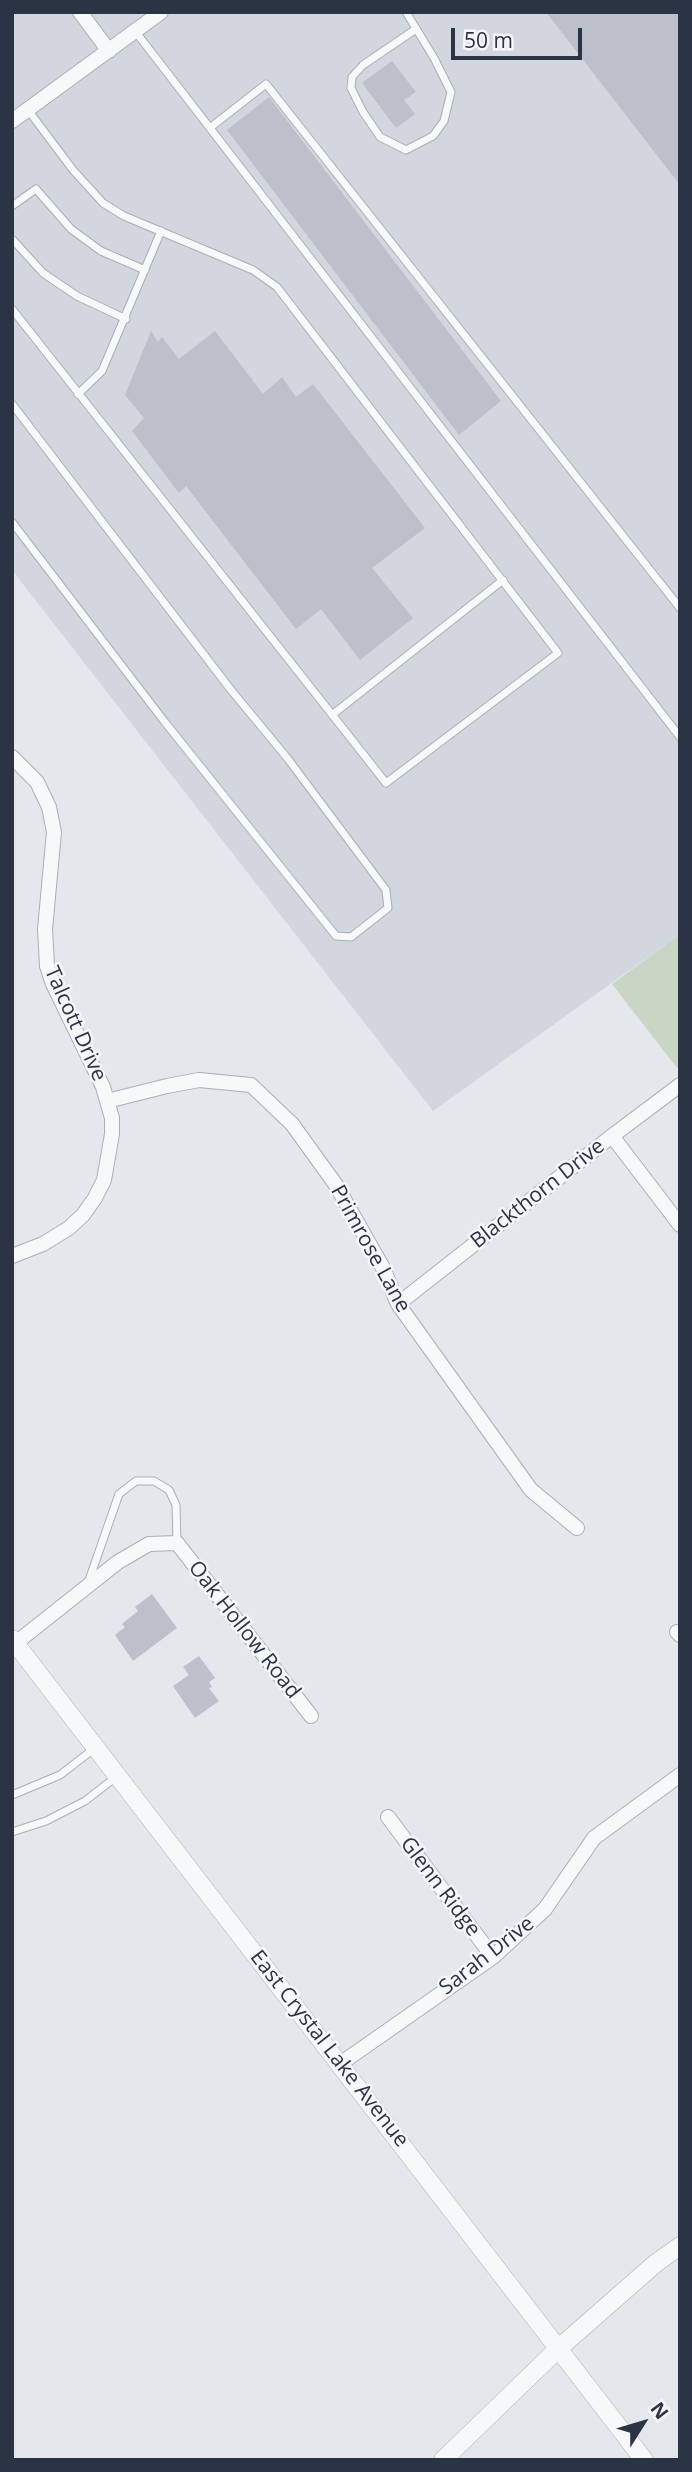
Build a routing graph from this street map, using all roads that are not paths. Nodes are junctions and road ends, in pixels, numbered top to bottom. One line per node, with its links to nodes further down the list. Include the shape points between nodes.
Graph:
1 (80, 12): 6 (street)
2 (161, 12): 5 (street)
3 (406, 12): 4 (lane)
4 (416, 29): 4 (lane, via 451,92 444,121 433,136 407,150 380,137 351,88 352,77 362,65)
5 (135, 31): 6 (street); 9 (lane)
6 (109, 51): 7 (street)
7 (28, 110): 8 (street); 11 (lane, via 103,203)
8 (12, 121)
9 (211, 127): 20 (lane, via 267,84); 22 (lane)
10 (12, 206): 13 (lane, via 36,189 71,229 101,251)
11 (161, 231): 13 (lane); 19 (lane, via 253,270 277,287)
12 (12, 239): 15 (lane, via 43,273 77,296)
13 (145, 270): 15 (lane)
14 (12, 309): 16 (lane)
15 (126, 319): 16 (lane, via 102,371)
16 (78, 394): 21 (lane)
17 (12, 404): 18 (lane, via 386,890 388,908 351,937 336,936)
18 (12, 522)
19 (503, 580): 21 (lane); 21 (lane, via 558,653 386,783)
20 (680, 608)
21 (332, 715)
22 (680, 737)
23 (12, 757): 25 (street, Talcott Drive, via 46,797 54,832 47,966)
24 (680, 1085): 26 (street, Blackthorn Drive)
25 (107, 1101): 28 (street, Talcott Drive, via 112,1134 104,1180 95,1198 69,1228); 29 (street, Primrose Lane, via 199,1080 251,1085 292,1124 336,1185)
26 (611, 1136): 27 (street); 29 (street, Blackthorn Drive)
27 (680, 1224)
28 (12, 1256)
29 (398, 1304): 30 (street, Primrose Lane, via 531,1490)
30 (577, 1528)
31 (177, 1544): 32 (street, Oak Hollow Road, via 149,1544); 32 (lane, Oak Hollow Road, via 176,1505 169,1490 154,1481 136,1481 119,1494); 34 (street, Oak Hollow Road)
32 (87, 1586): 33 (street, Oak Hollow Road)
33 (13, 1643): 35 (street, East Crystal Lake Avenue)
34 (311, 1716)
35 (96, 1747): 37 (street, East Crystal Lake Avenue); 38 (lane, via 60,1775)
36 (680, 1775): 41 (street, Sarah Drive, via 594,1838 545,1909)
37 (118, 1776): 40 (lane, via 75,1806); 42 (street, East Crystal Lake Avenue)
38 (12, 1795)
39 (388, 1817): 41 (street, Glenn Ridge)
40 (12, 1832)
41 (493, 1957): 42 (street, Sarah Drive)
42 (340, 2064): 44 (street, East Crystal Lake Avenue)
43 (680, 2246): 44 (street)
44 (559, 2348): 45 (street); 46 (street, East Crystal Lake Avenue)
45 (443, 2460)
46 (644, 2460)

